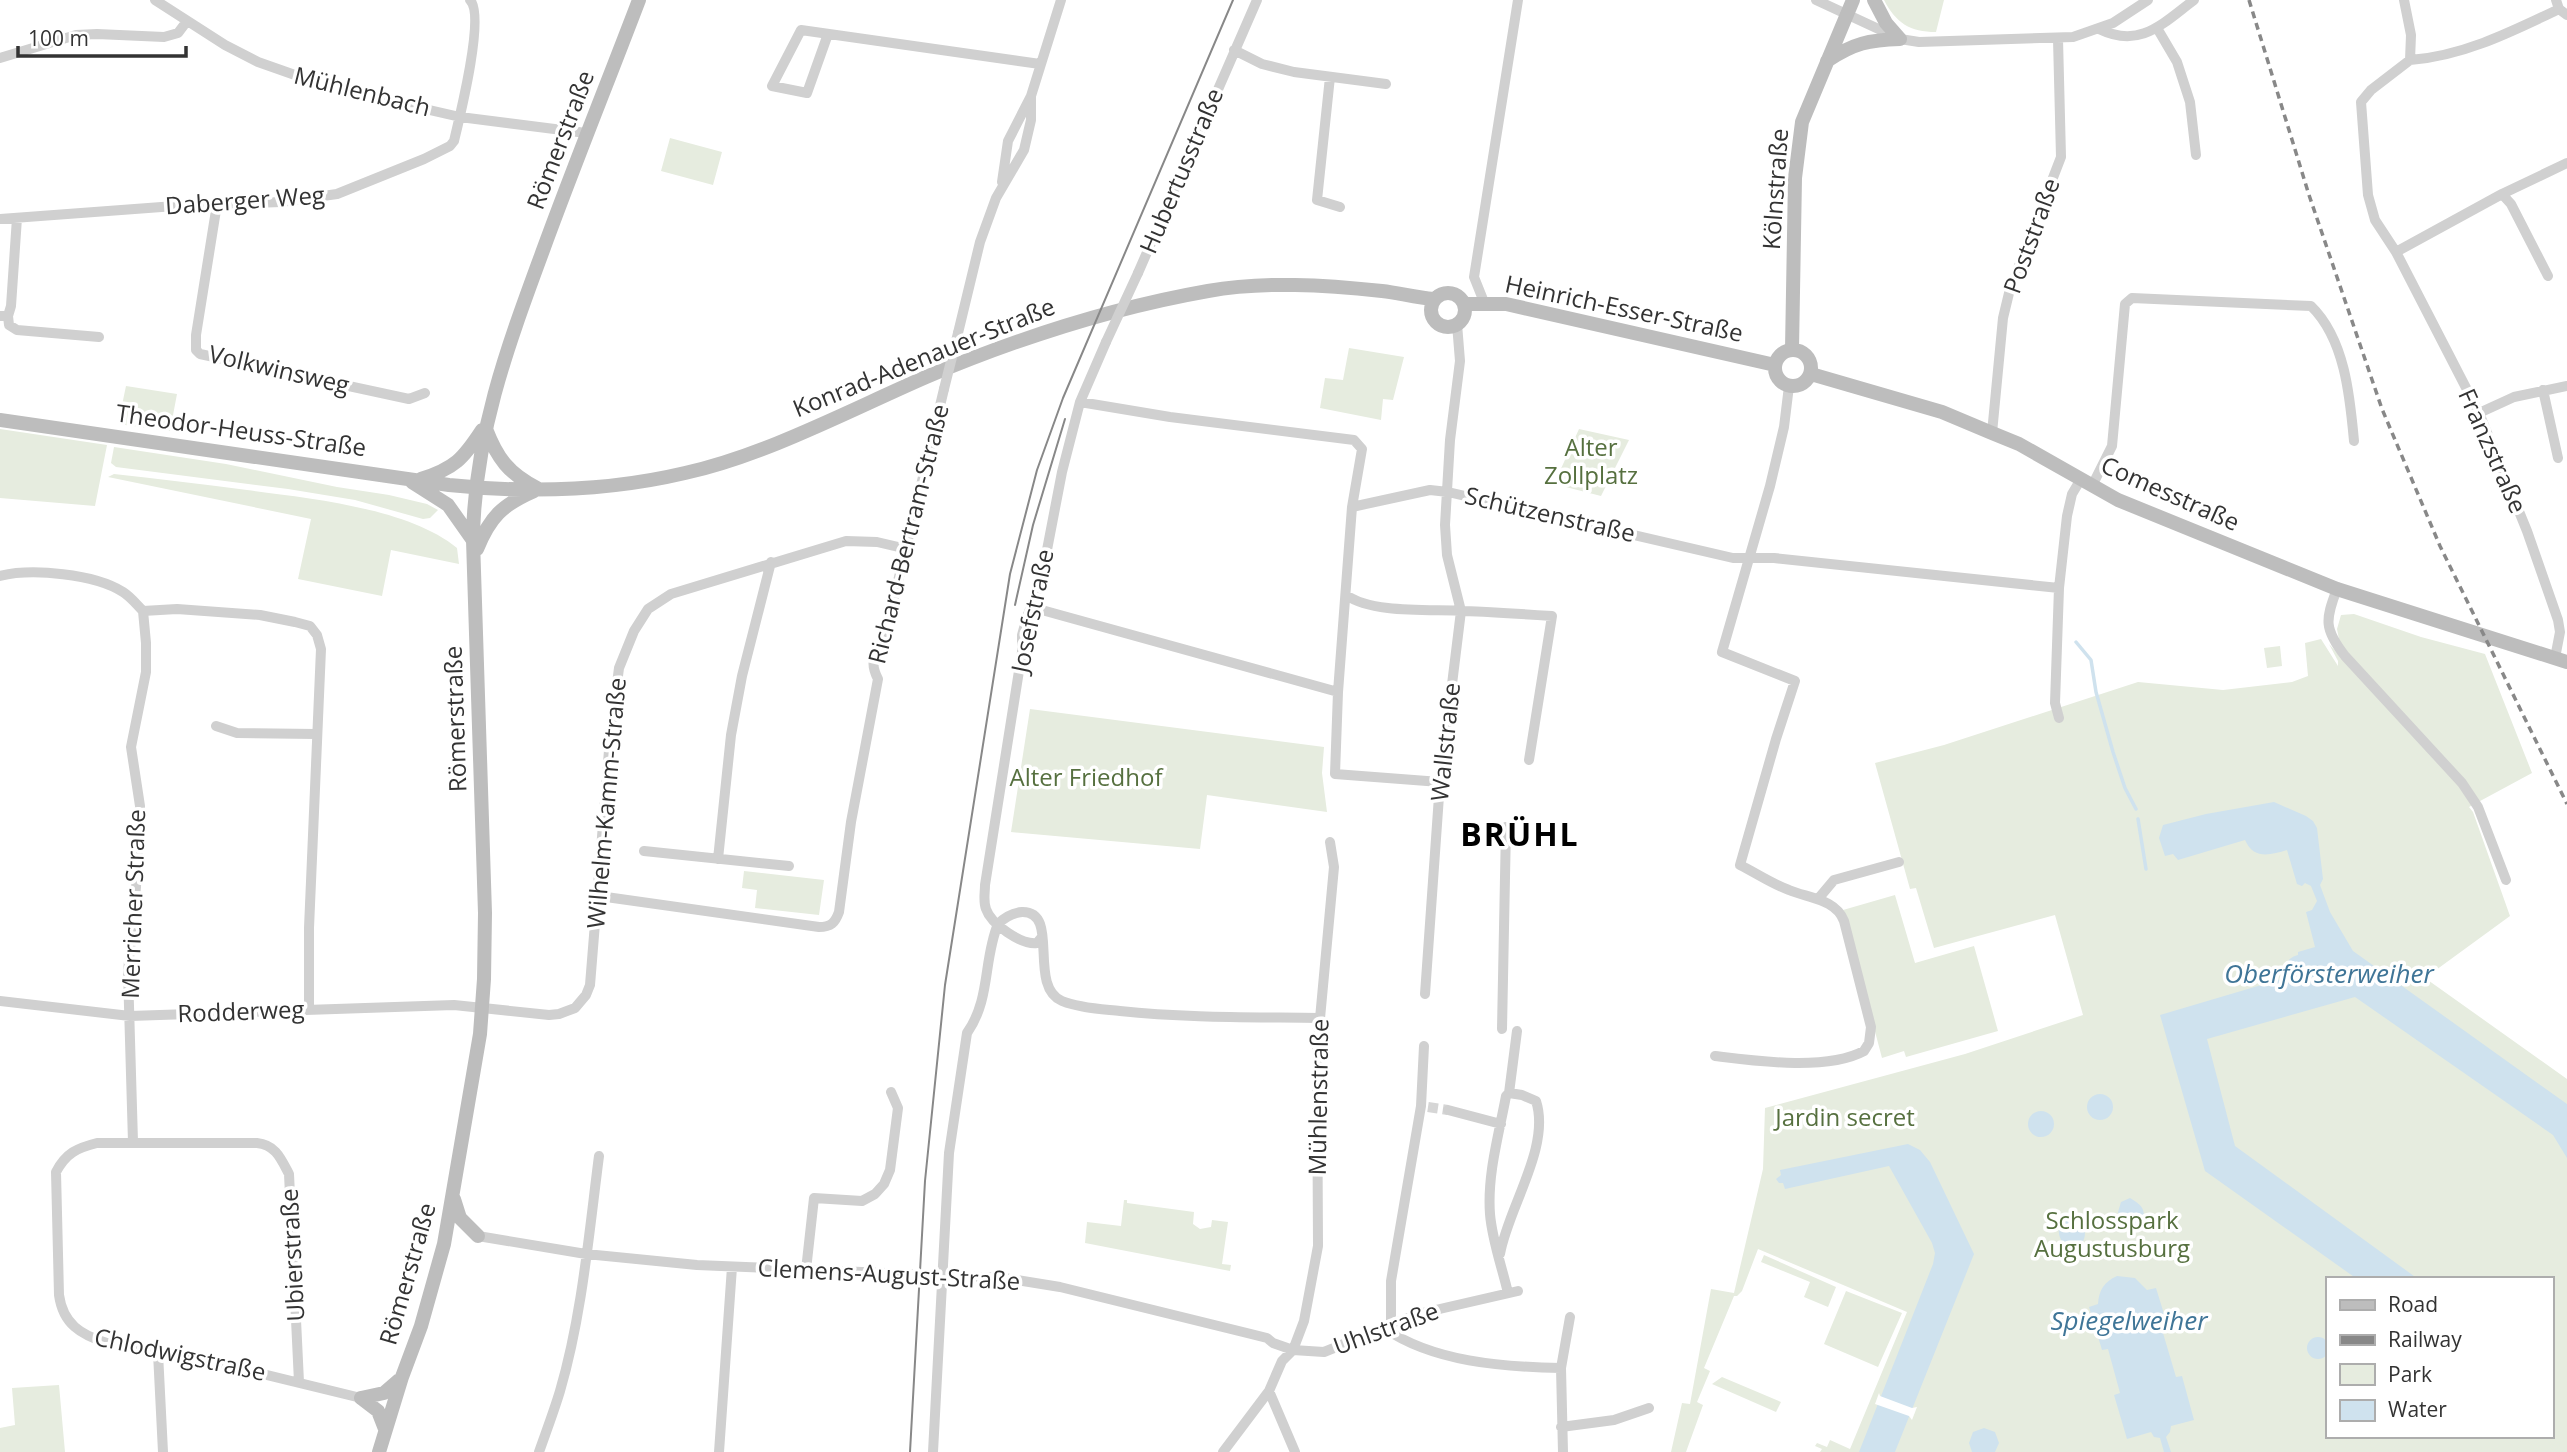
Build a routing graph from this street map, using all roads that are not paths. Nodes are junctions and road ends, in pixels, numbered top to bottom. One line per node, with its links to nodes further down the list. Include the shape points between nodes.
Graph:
1 (155, 0): 14 (street, Mühlenbach)
2 (470, 0): 28 (street, Daberger Weg, via 475,7 475,35)
3 (639, 0): 29 (main road, Römerstraße)
4 (1061, 0): 24 (street, Richard-Bertram-Straße)
5 (1257, 0): 20 (street, Hubertusstraße)
6 (1518, 0): 41 (street, via 1474,277)
7 (1816, 0): 12 (street)
8 (1874, 0): 18 (main road)
9 (2148, 0): 16 (street)
10 (2194, 0): 15 (street)
11 (2404, 0): 22 (street, via 2411,34)
12 (1850, 7): 18 (street); 23 (main road, Kölnstraße)
13 (2561, 8): 22 (street, via 2464,50)
14 (187, 21): 21 (street, via 178,33 164,37 76,35); 28 (street, Mühlenbach, via 225,45 288,74)
15 (2157, 28): 16 (street, via 2130,37); 30 (street, via 2177,62 2190,102)
16 (2099, 29): 19 (street)
17 (828, 34): 17 (street, via 801,30 772,86 807,93); 24 (street)
18 (1900, 39): 19 (street); 23 (main road, via 1859,43)
19 (2058, 39): 58 (street, Poststraße, via 2061,157 2010,289)
20 (1234, 50): 25 (street, via 1262,64); 46 (street, Hubertusstraße, bridge)
21 (0, 58)
22 (2410, 60): 38 (street, Franzstraße, via 2365,95 2360,113 2368,195 2375,219)
23 (1827, 61): 47 (main road, Kölnstraße, via 1800,136)
24 (1040, 64): 27 (street, Richard-Bertram-Straße)
25 (1330, 77): 26 (street); 35 (street, via 1317,200)
26 (1386, 85)
27 (1031, 96): 32 (street, Richard-Bertram-Straße, via 1008,141); 32 (street, Richard-Bertram-Straße, via 1024,150)
28 (460, 117): 29 (street, Mühlenbach); 34 (street, Daberger Weg, via 450,146 337,194)
29 (586, 133): 57 (main road, Römerstraße, via 509,344)
30 (2196, 155)
31 (2567, 163): 33 (street)
32 (1002, 184): 68 (street, Richard-Bertram-Straße, bridge, via 980,242)
33 (2502, 194): 38 (street); 39 (street)
34 (218, 204): 36 (street, Daberger Weg); 53 (street, Volkwinsweg, via 196,335 196,349 201,354 409,398)
35 (1340, 207)
36 (17, 218): 37 (street, Daberger Weg); 43 (street, via 11,306)
37 (0, 219)
38 (2396, 252): 55 (street, Franzstraße)
39 (2548, 276)
40 (1434, 299): 42 (main road, via 1449,293); 44 (main road, via 1431,312 1436,322 1446,327); 64 (main road, Konrad-Adenauer-Straße, via 1295,286 1211,290 1163,300 1080,321 992,351 781,440 687,473 623,484)
41 (1485, 302): 42 (main road, Heinrich-Esser-Straße); 48 (main road, Heinrich-Esser-Straße)
42 (1464, 304): 44 (main road, via 1465,312)
43 (4, 316): 45 (street, via 17,330)
44 (1457, 324): 65 (street, Wallstraße, via 1460,362)
45 (99, 337)
46 (1106, 342): 54 (street, Josefstraße)
47 (1792, 349): 48 (main road); 49 (main road, via 1808,356)
48 (1775, 365): 50 (main road, via 1780,380)
49 (1811, 374): 50 (main road, via 1805,382); 58 (main road, Comesstraße, via 1942,412)
50 (1789, 386): 70 (street, via 1770,486)
51 (2567, 386): 52 (street)
52 (2543, 390): 55 (street); 60 (street)
53 (425, 393)
54 (1080, 402): 66 (street, via 1354,440 1362,449); 76 (street, Josefstraße, via 1041,581)
55 (2479, 413): 79 (street, Franzstraße, via 2558,620)
56 (0, 420): 61 (main road, Theodor-Heuss-Straße)
57 (486, 426): 61 (main road, via 459,462 445,471); 63 (main road, Römerstraße); 64 (main road, via 507,468)
58 (1992, 433): 62 (main road, Comesstraße)
59 (2354, 441): 62 (street, via 2345,379 2331,331 2311,306 2132,298 2125,304 2112,446)
60 (2558, 458)
61 (411, 480): 63 (main road, Theodor-Heuss-Straße); 67 (main road, via 447,505)
62 (2087, 483): 73 (street, via 2072,494); 74 (main road, Comesstraße, via 2147,514)
63 (475, 487): 64 (main road, Konrad-Adenauer-Straße); 67 (main road, Römerstraße)
64 (538, 489): 69 (main road, via 498,512)
65 (1448, 492): 66 (street, Schützenstraße, via 1430,490); 70 (street, Schützenstraße); 78 (street, Wallstraße, via 1447,555)
66 (1352, 507): 75 (street)
67 (473, 540): 69 (main road, Römerstraße)
68 (906, 549): 71 (street, Wilhelm-Kamm-Straße, via 846,541); 93 (street, Richard-Bertram-Straße, via 883,648 872,662 878,679 835,922 820,927)
69 (474, 556): 99 (main road, Römerstraße, via 485,913)
70 (1747, 558): 73 (street, Schützenstraße); 94 (street, via 1722,653 1795,681 1740,865)
71 (771, 562): 89 (street, via 733,723); 93 (street, Wilhelm-Kamm-Straße, via 671,594 648,610 634,631 618,668)
72 (0, 576): 77 (street, via 36,572 92,580 126,593)
73 (2059, 588): 81 (street, via 2055,703)
74 (2337, 589): 79 (main road, Comesstraße); 92 (street, via 2329,611 2332,639 2462,783 2478,807)
75 (1346, 595): 78 (street, via 1358,603); 80 (street)
76 (1031, 607): 80 (street); 95 (street, Josefstraße, via 1022,635 985,885 987,911)
77 (143, 611): 83 (street, via 260,615 310,626 321,649); 101 (street, Merricher Straße, via 146,672 131,747 140,806 128,972)
78 (1461, 611): 84 (street, via 1552,616); 85 (street, Wallstraße)
79 (2561, 660)
80 (1338, 692): 85 (street, via 1335,774)
81 (2059, 718)
82 (216, 726): 83 (street, via 237,733)
83 (316, 734): 100 (street)
84 (1529, 760)
85 (1440, 782): 97 (street, Wallstraße)
86 (1506, 827): 103 (street)
87 (1331, 842): 102 (street, Mühlenstraße, via 1334,867)
88 (644, 851): 89 (street)
89 (718, 859): 91 (street)
90 (1899, 862): 94 (street, via 1834,880)
91 (789, 866)
92 (2506, 880)
93 (599, 896): 99 (street, Wilhelm-Kamm-Straße, via 590,985 580,1003 567,1012 549,1015)
94 (1818, 899): 106 (street, via 1839,911 1844,921 1871,1027 1868,1046 1851,1056 1812,1061)
95 (998, 924): 96 (street, via 1027,943 1037,943); 96 (street, via 1020,912 1034,915); 121 (street, via 984,1000 967,1033 957,1093)
96 (1042, 937): 102 (street, via 1047,983 1060,1000 1148,1014)
97 (1425, 994)
98 (0, 1001): 101 (street, Rodderweg)
99 (482, 1007): 100 (street, Rodderweg); 114 (main road, Römerstraße)
100 (309, 1009): 101 (street, Rodderweg)
101 (130, 1016): 111 (street)
102 (1319, 1018): 124 (street, Mühlenstraße, via 1318,1246 1304,1321)
103 (1502, 1029)
104 (1517, 1031): 108 (street)
105 (1424, 1046): 123 (street, via 1424,1106 1391,1281)
106 (1716, 1056)
107 (891, 1092): 120 (street, via 898,1108 884,1184 862,1201 814,1198)
108 (1509, 1093): 110 (street); 118 (street, via 1536,1101 1538,1127 1531,1164)
109 (1448, 1110): 110 (street)
110 (1501, 1124): 118 (street, via 1489,1203)
111 (133, 1142): 113 (street, Ubierstraße, via 77,1148 63,1158); 128 (street, Ubierstraße, via 257,1143 272,1147 279,1155 289,1174)
112 (599, 1156): 117 (street)
113 (56, 1172): 125 (street, Chlodwigstraße, via 59,1295 68,1322 90,1338)
114 (453, 1197): 115 (main road, via 460,1218); 116 (main road, Römerstraße)
115 (478, 1236): 116 (main road, via 454,1238); 117 (street, Clemens-August-Straße)
116 (444, 1244): 127 (main road, Römerstraße)
117 (586, 1254): 119 (street, Clemens-August-Straße); 136 (street, via 561,1390)
118 (1500, 1257): 123 (street, Uhlstraße, via 1513,1292 1418,1314)
119 (732, 1266): 120 (street, Clemens-August-Straße); 137 (street)
120 (806, 1270): 121 (street, Clemens-August-Straße)
121 (942, 1275): 124 (street, Clemens-August-Straße, via 1004,1278 1073,1290 1267,1338); 138 (street)
122 (1570, 1317): 126 (street)
123 (1387, 1326): 124 (street, Uhlstraße, via 1324,1352); 126 (street, via 1399,1339 1457,1357 1495,1365)
124 (1293, 1350): 129 (street, via 1282,1361)
125 (158, 1353): 128 (street, Chlodwigstraße); 134 (street)
126 (1561, 1368): 132 (street)
127 (402, 1377): 130 (main road, via 384,1393); 133 (main road, Römerstraße)
128 (299, 1381): 130 (street, Chlodwigstraße)
129 (1269, 1391): 139 (street); 140 (street)
130 (361, 1398): 133 (main road, via 378,1411)
131 (1649, 1408): 132 (street, via 1614,1420)
132 (1561, 1427): 141 (street)
133 (385, 1429): 135 (main road, Römerstraße)
134 (163, 1452)
135 (379, 1452)
136 (539, 1452)
137 (719, 1452)
138 (933, 1452)
139 (1223, 1452)
140 (1296, 1452)
141 (1563, 1452)

